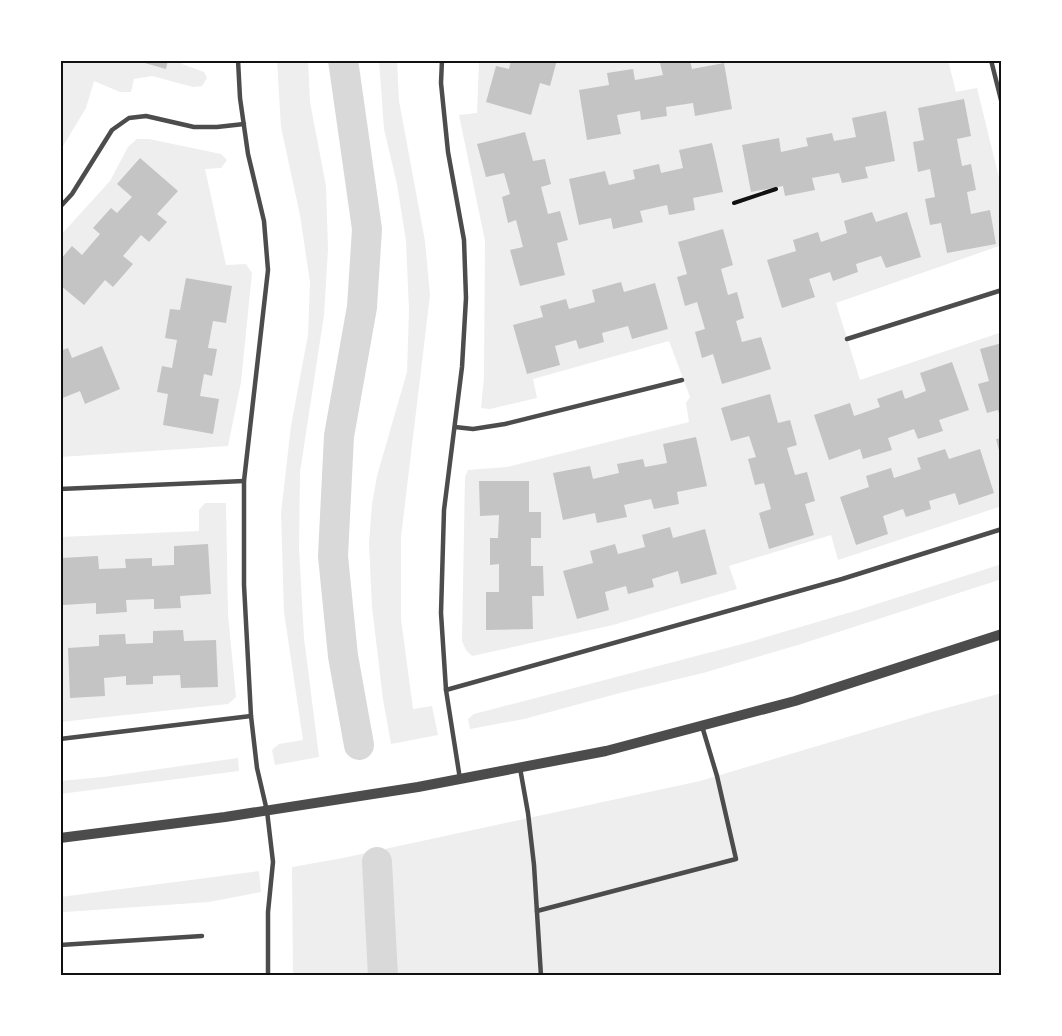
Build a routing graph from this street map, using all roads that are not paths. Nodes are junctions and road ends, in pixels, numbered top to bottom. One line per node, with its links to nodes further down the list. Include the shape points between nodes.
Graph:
1 (238, 60): 5 (lane)
2 (442, 60): 10 (lane, via 448,152 464,240 466,298)
3 (992, 60): 4 (lane)
4 (1002, 104)
5 (244, 124): 6 (lane, via 194,128 146,116 129,118 112,130); 11 (lane, via 264,221 268,270)
6 (60, 207)
7 (1002, 290): 8 (lane)
8 (847, 339)
9 (682, 380): 10 (lane, via 505,424 473,429)
10 (455, 427): 15 (lane, via 444,510 441,613)
11 (244, 481): 12 (lane); 16 (lane, via 244,585)
12 (60, 489)
13 (1002, 529): 15 (lane, via 842,579)
14 (1002, 634): 17 (street, via 795,701)
15 (446, 690): 20 (lane)
16 (251, 716): 18 (lane); 21 (lane)
17 (702, 726): 19 (street); 23 (lane, via 736,859)
18 (60, 739)
19 (520, 768): 20 (street); 23 (lane)
20 (460, 779): 21 (street)
21 (267, 811): 22 (street); 26 (lane, via 273,862)
22 (60, 838)
23 (537, 911): 27 (lane)
24 (202, 936): 25 (lane)
25 (60, 945)
26 (268, 976)
27 (541, 976)

